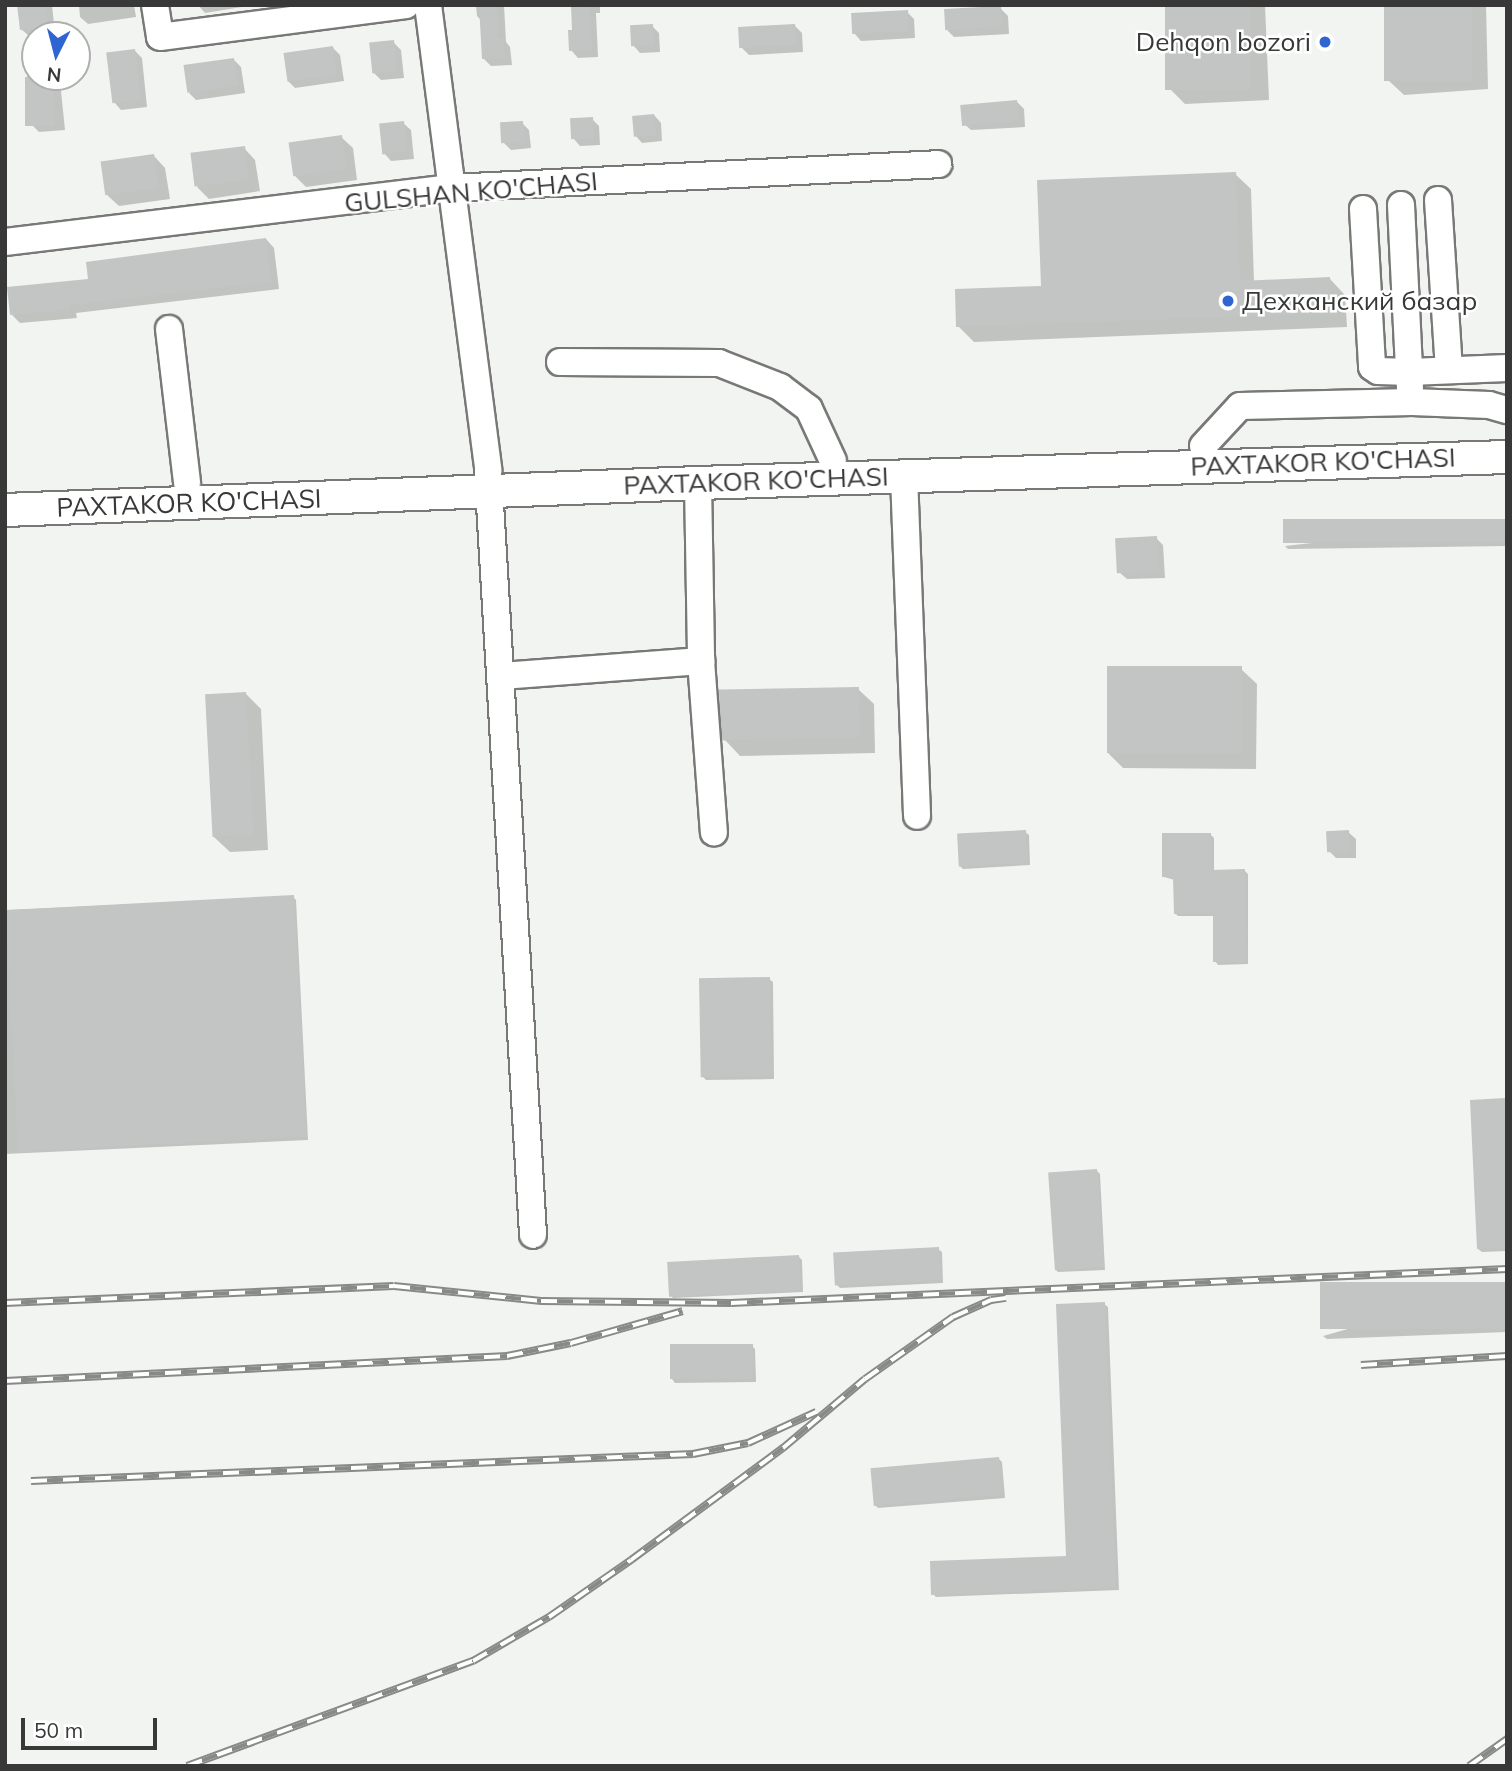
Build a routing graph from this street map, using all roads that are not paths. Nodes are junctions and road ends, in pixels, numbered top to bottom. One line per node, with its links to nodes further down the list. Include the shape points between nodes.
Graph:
1 (155, 5): 2 (street, via 160,37)
2 (406, 5)
3 (428, 5): 5 (street)
4 (938, 164): 5 (street, GULSHAN KO'CHASI)
5 (452, 188): 9 (street, GULSHAN KO'CHASI); 22 (street)
6 (1438, 200): 13 (street)
7 (1401, 205): 14 (street)
8 (1363, 209): 14 (street, via 1372,367)
9 (5, 240)
10 (169, 329): 23 (street)
11 (560, 362): 20 (street, via 719,363 780,387 809,409)
12 (1507, 368): 13 (street)
13 (1448, 370): 14 (street)
14 (1410, 372): 15 (street)
15 (1410, 402): 16 (street, via 1489,405); 18 (street, via 1240,406)
16 (1507, 410)
17 (1507, 438): 18 (main road, PAXTAKOR KO'CHASI)
18 (1203, 446): 20 (main road, PAXTAKOR KO'CHASI)
19 (1507, 457): 21 (main road, PAXTAKOR KO'CHASI)
20 (834, 461): 22 (main road, PAXTAKOR KO'CHASI)
21 (904, 476): 24 (main road, PAXTAKOR KO'CHASI); 29 (street)
22 (489, 480): 23 (main road, PAXTAKOR KO'CHASI); 24 (main road, PAXTAKOR KO'CHASI); 26 (main road, PAXTAKOR KO'CHASI); 28 (street)
23 (187, 482): 25 (main road, PAXTAKOR KO'CHASI)
24 (698, 483): 27 (street)
25 (5, 489)
26 (5, 510)
27 (701, 661): 28 (street); 30 (street)
28 (501, 676): 31 (street)
29 (917, 816)
30 (714, 833)
31 (533, 1235)

